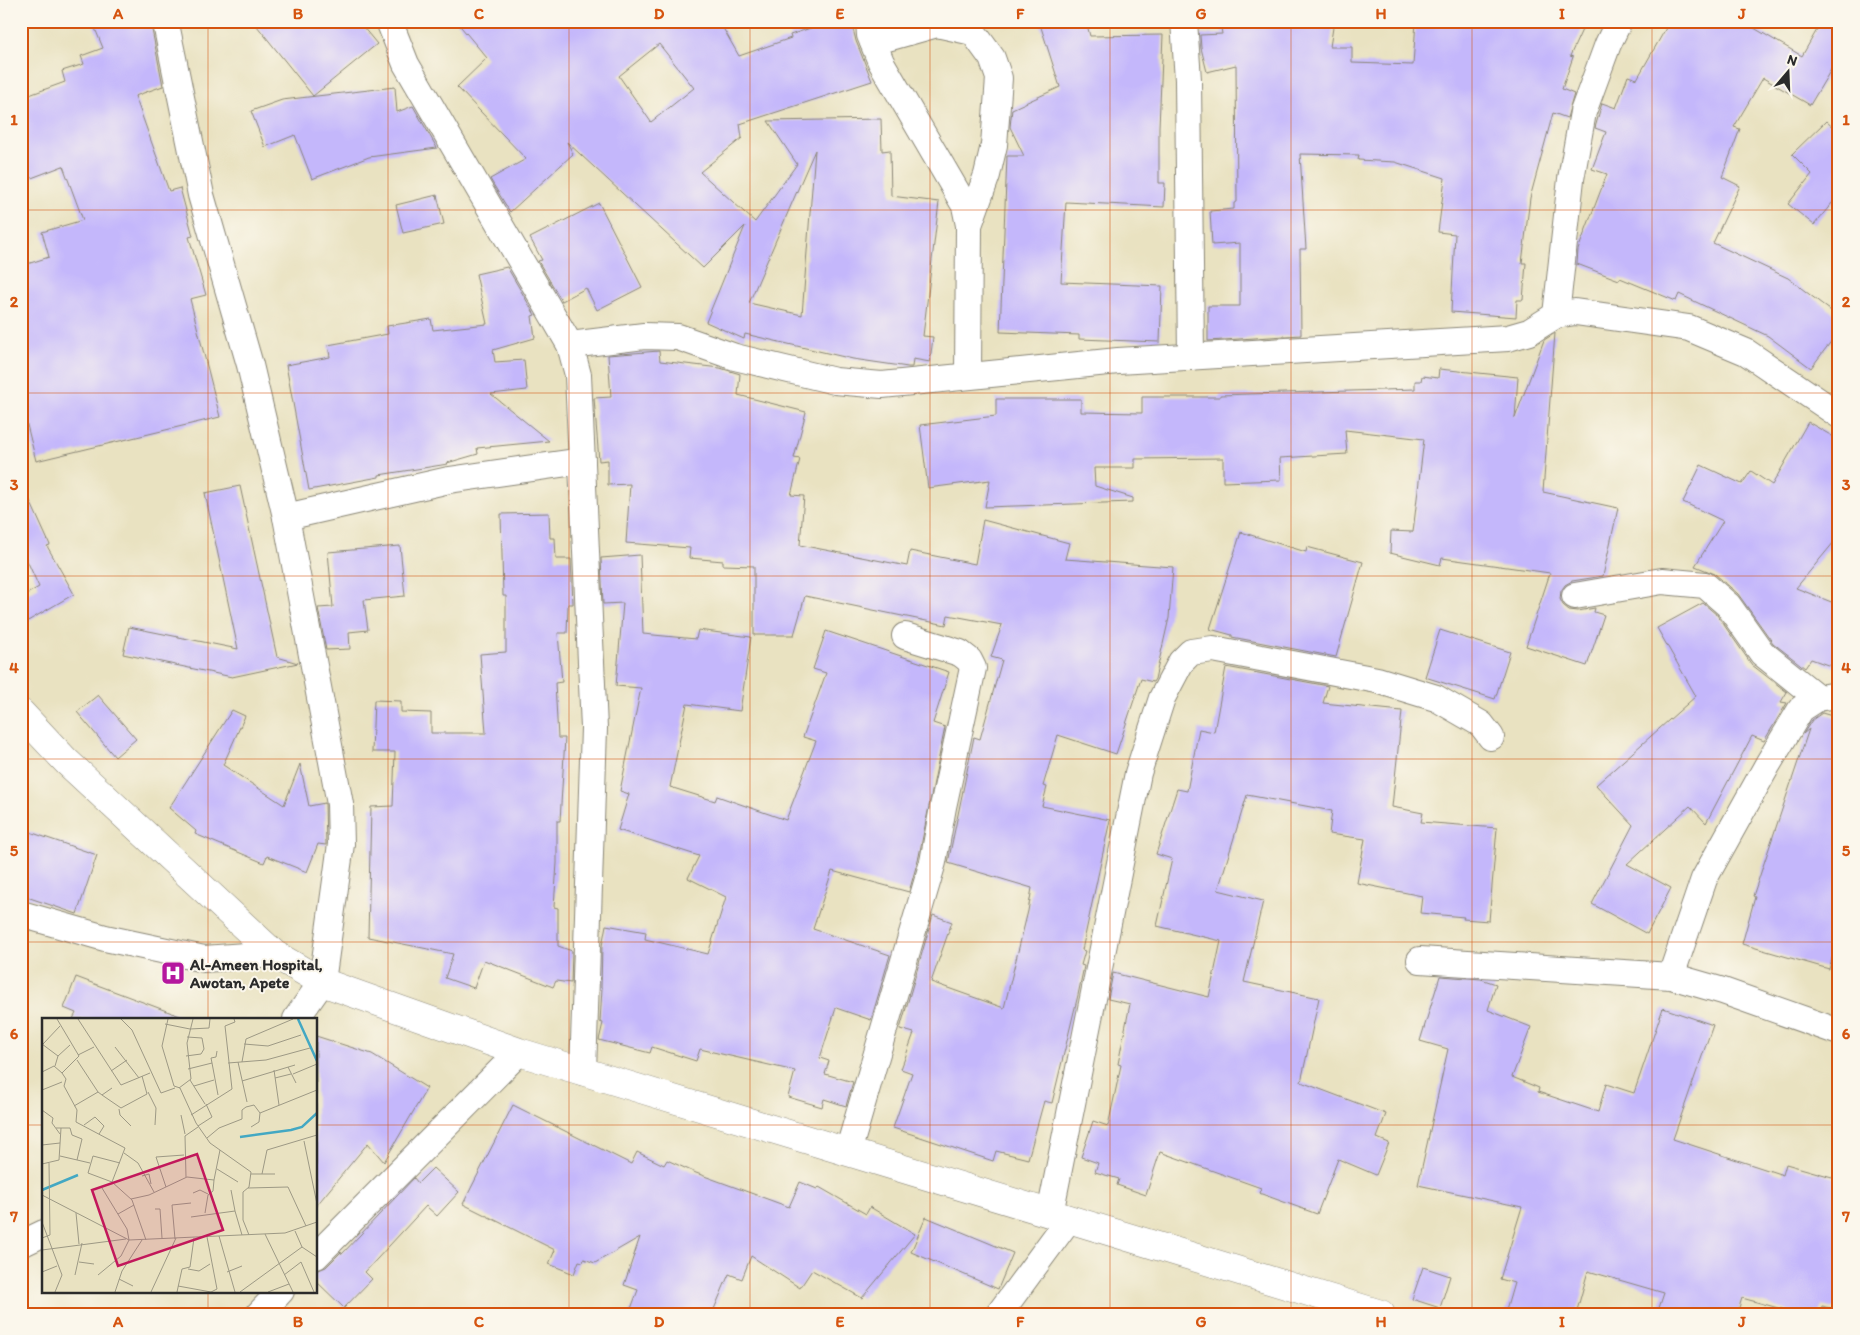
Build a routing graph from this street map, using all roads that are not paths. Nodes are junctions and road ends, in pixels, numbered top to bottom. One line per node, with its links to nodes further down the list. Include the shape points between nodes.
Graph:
1 (389, 21): 8 (street, via 406,64)
2 (1184, 21): 9 (street, via 1188,80)
3 (1619, 21): 7 (street, via 1583,112 1571,179)
4 (166, 24): 13 (street, via 201,195 250,365)
5 (871, 32): 6 (street, via 881,62 965,206); 6 (street, via 937,24 973,32 992,58 999,78 994,145)
6 (969, 225): 10 (street)
7 (1556, 315): 9 (street, via 1529,332 1508,338); 11 (street, via 1575,312 1689,328 1746,352)
8 (570, 345): 10 (street, via 644,336 678,337 735,357 835,381 882,385); 12 (street, via 578,375)
9 (1191, 357): 10 (street)
10 (968, 376)
11 (1839, 415)
12 (582, 461): 13 (street, via 449,480); 27 (street, via 594,728)
13 (286, 517): 23 (street, via 340,804 341,844)
14 (1575, 596): 16 (street, via 1662,581 1705,585 1728,605 1762,652)
15 (906, 636): 28 (street, via 960,653 973,668 933,862)
16 (1828, 696): 22 (street, via 1801,709 1768,764 1704,879)
17 (21, 713): 20 (main road, via 66,761)
18 (1491, 737): 29 (street, via 1481,724 1436,698 1377,680 1212,649 1191,652 1181,662 1162,698 1138,773)
19 (21, 914): 20 (street, via 105,938 204,959)
20 (274, 954): 23 (main road)
21 (1420, 960): 22 (street)
22 (1671, 976): 25 (street)
23 (322, 982): 24 (street); 26 (main road)
24 (297, 1018)
25 (1839, 1032)
26 (519, 1052): 27 (main road); 32 (street)
27 (583, 1072): 28 (main road)
28 (848, 1152): 29 (main road)
29 (1060, 1216): 34 (main road); 36 (street)
30 (42, 1234): 31 (street)
31 (21, 1244)
32 (318, 1254)
33 (280, 1292): 35 (street)
34 (1364, 1312)
35 (259, 1314)
36 (999, 1314)

